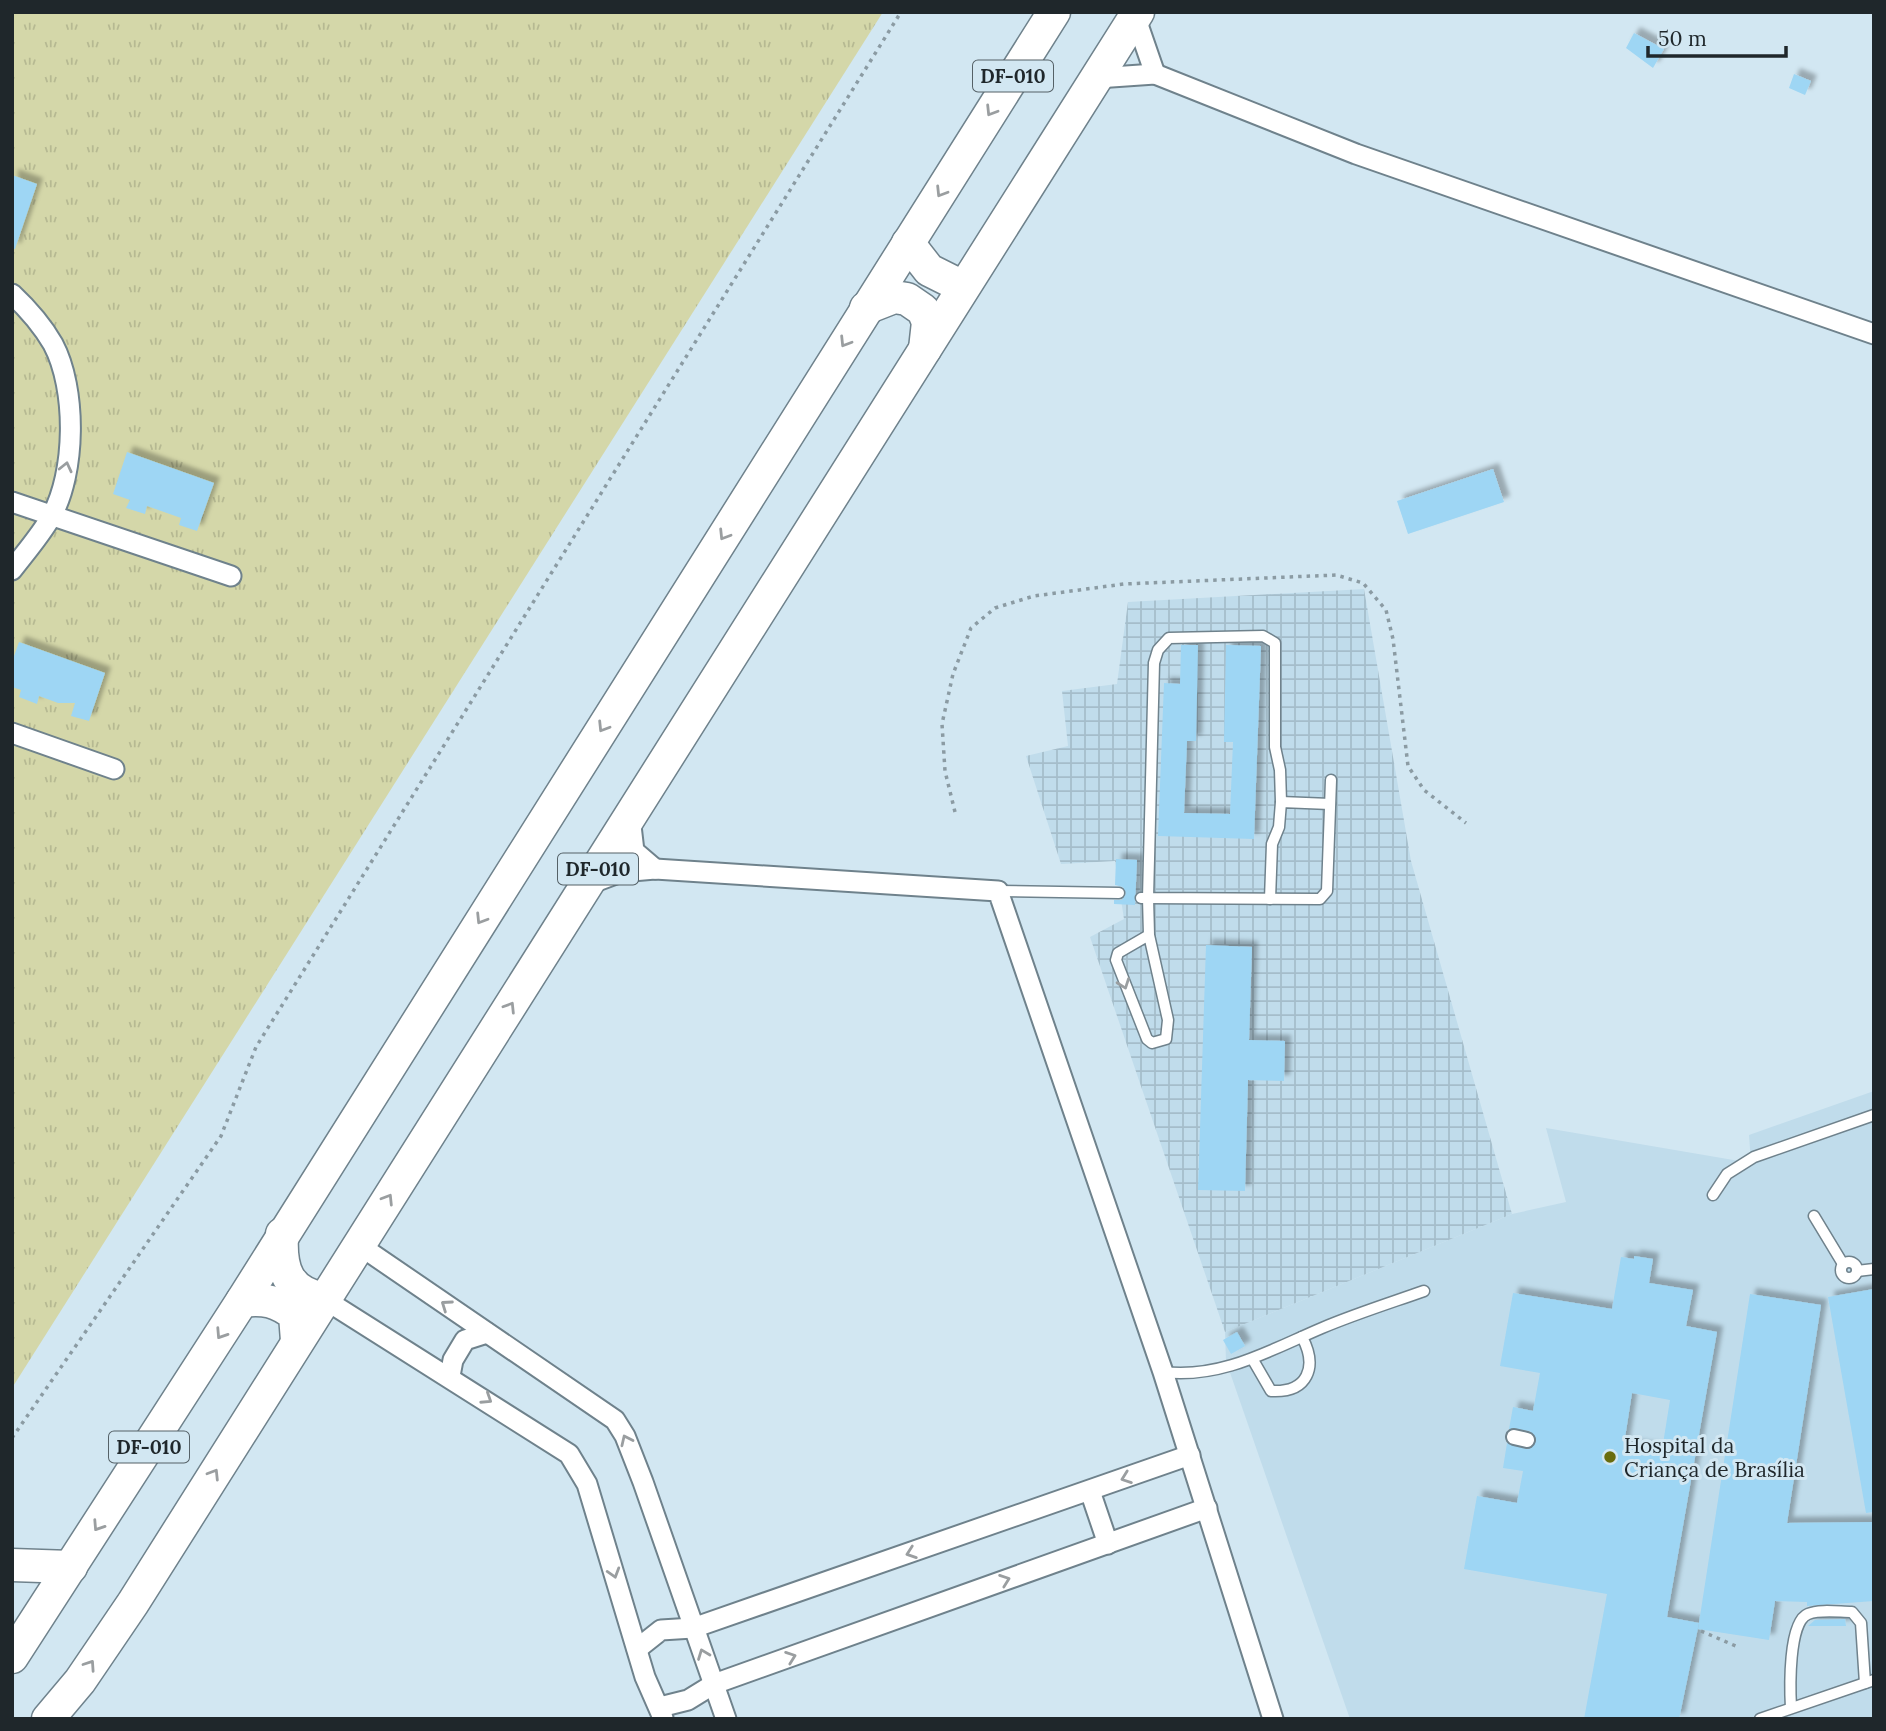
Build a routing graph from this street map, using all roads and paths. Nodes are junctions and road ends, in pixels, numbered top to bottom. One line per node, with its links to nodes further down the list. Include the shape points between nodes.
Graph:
1 (901, 12): 46 (path, via 256,1047 221,1136)
2 (1054, 12): 6 (main road, DF-010, one-way to 6)
3 (1137, 14): 4 (street); 5 (main road, DF-010)
4 (1155, 74): 5 (street); 10 (street, via 1356,154)
5 (1097, 78): 7 (main road, DF-010)
6 (908, 243): 7 (main road, via 929,270); 9 (main road, DF-010)
7 (963, 287): 11 (main road, DF-010)
8 (12, 294): 13 (street, one-way to 8, via 68,463 67,388 54,346 32,313)
9 (866, 308): 11 (main road, via 894,297 923,310 928,322); 34 (main road, DF-010, one-way to 34)
10 (1874, 334)
11 (925, 349): 22 (main road, DF-010)
12 (12, 502): 13 (street)
13 (52, 516): 14 (street); 15 (street)
14 (12, 570)
15 (231, 576)
16 (12, 733): 17 (street)
17 (114, 769)
18 (1331, 779): 20 (lane)
19 (1281, 803): 20 (lane); 28 (lane, via 1275,747 1275,643 1262,636 1169,638 1154,663); 29 (lane, via 1272,844)
20 (1330, 804): 29 (lane, via 1324,897)
21 (954, 812): 23 (path, via 945,771 943,724 953,674 971,628 995,608 1034,596 1124,584 1336,575 1363,583 1386,610 1408,766 1424,790)
22 (630, 817): 24 (street, via 634,851); 25 (main road, DF-010)
23 (1466, 823)
24 (655, 869): 25 (street, via 621,872); 26 (street)
25 (589, 884): 35 (main road, DF-010, one-way to 25)
26 (998, 891): 27 (lane); 44 (street)
27 (1119, 893)
28 (1144, 898): 29 (lane); 30 (lane)
29 (1270, 899)
30 (1149, 935): 30 (lane, one-way to 30, via 1118,953 1116,960 1152,1043 1166,1039 1169,1031)
31 (1874, 1115): 32 (lane, via 1754,1157 1727,1174)
32 (1713, 1195)
33 (1814, 1216): 36 (lane, via 1843,1264 1842,1272 1848,1277)
34 (282, 1234): 38 (main road, via 285,1273 302,1293); 39 (main road, DF-010)
35 (359, 1245): 38 (main road, DF-010); 40 (street, one-way to 35)
36 (1874, 1269)
37 (1424, 1291): 41 (lane)
38 (324, 1299): 42 (main road, DF-010); 45 (street)
39 (242, 1301): 42 (main road, via 264,1298 283,1306 295,1315); 52 (main road, DF-010, one-way to 52)
40 (486, 1333): 45 (street, via 465,1340); 53 (street, one-way to 40, via 643,1482 615,1420)
41 (1302, 1338): 43 (lane); 43 (lane, via 1311,1362 1299,1385 1271,1391)
42 (297, 1341): 62 (main road, DF-010, one-way to 42, via 133,1604)
43 (1253, 1360): 44 (lane, via 1202,1374)
44 (1163, 1372): 47 (street)
45 (450, 1376): 57 (street, one-way to 57, via 555,1443 580,1468)
46 (12, 1438)
47 (1190, 1455): 48 (street, one-way to 48); 49 (street)
48 (1090, 1491): 50 (street); 53 (street, one-way to 53)
49 (1207, 1508): 50 (street); 64 (street)
50 (1108, 1544): 59 (street, one-way to 50)
51 (12, 1565): 52 (main road)
52 (71, 1567): 56 (main road, DF-010)
53 (692, 1628): 57 (street, via 661,1630); 59 (street, one-way to 53)
54 (1701, 1631): 55 (path)
55 (1738, 1647)
56 (14, 1649)
57 (637, 1649): 61 (street)
58 (1870, 1681): 60 (lane); 60 (lane, via 1857,1616 1852,1612 1811,1613 1800,1622 1791,1660)
59 (714, 1684): 61 (street); 63 (street)
60 (1791, 1708): 65 (lane)
61 (662, 1713)
62 (48, 1719)
63 (726, 1719)
64 (1273, 1719)
65 (1760, 1719)

